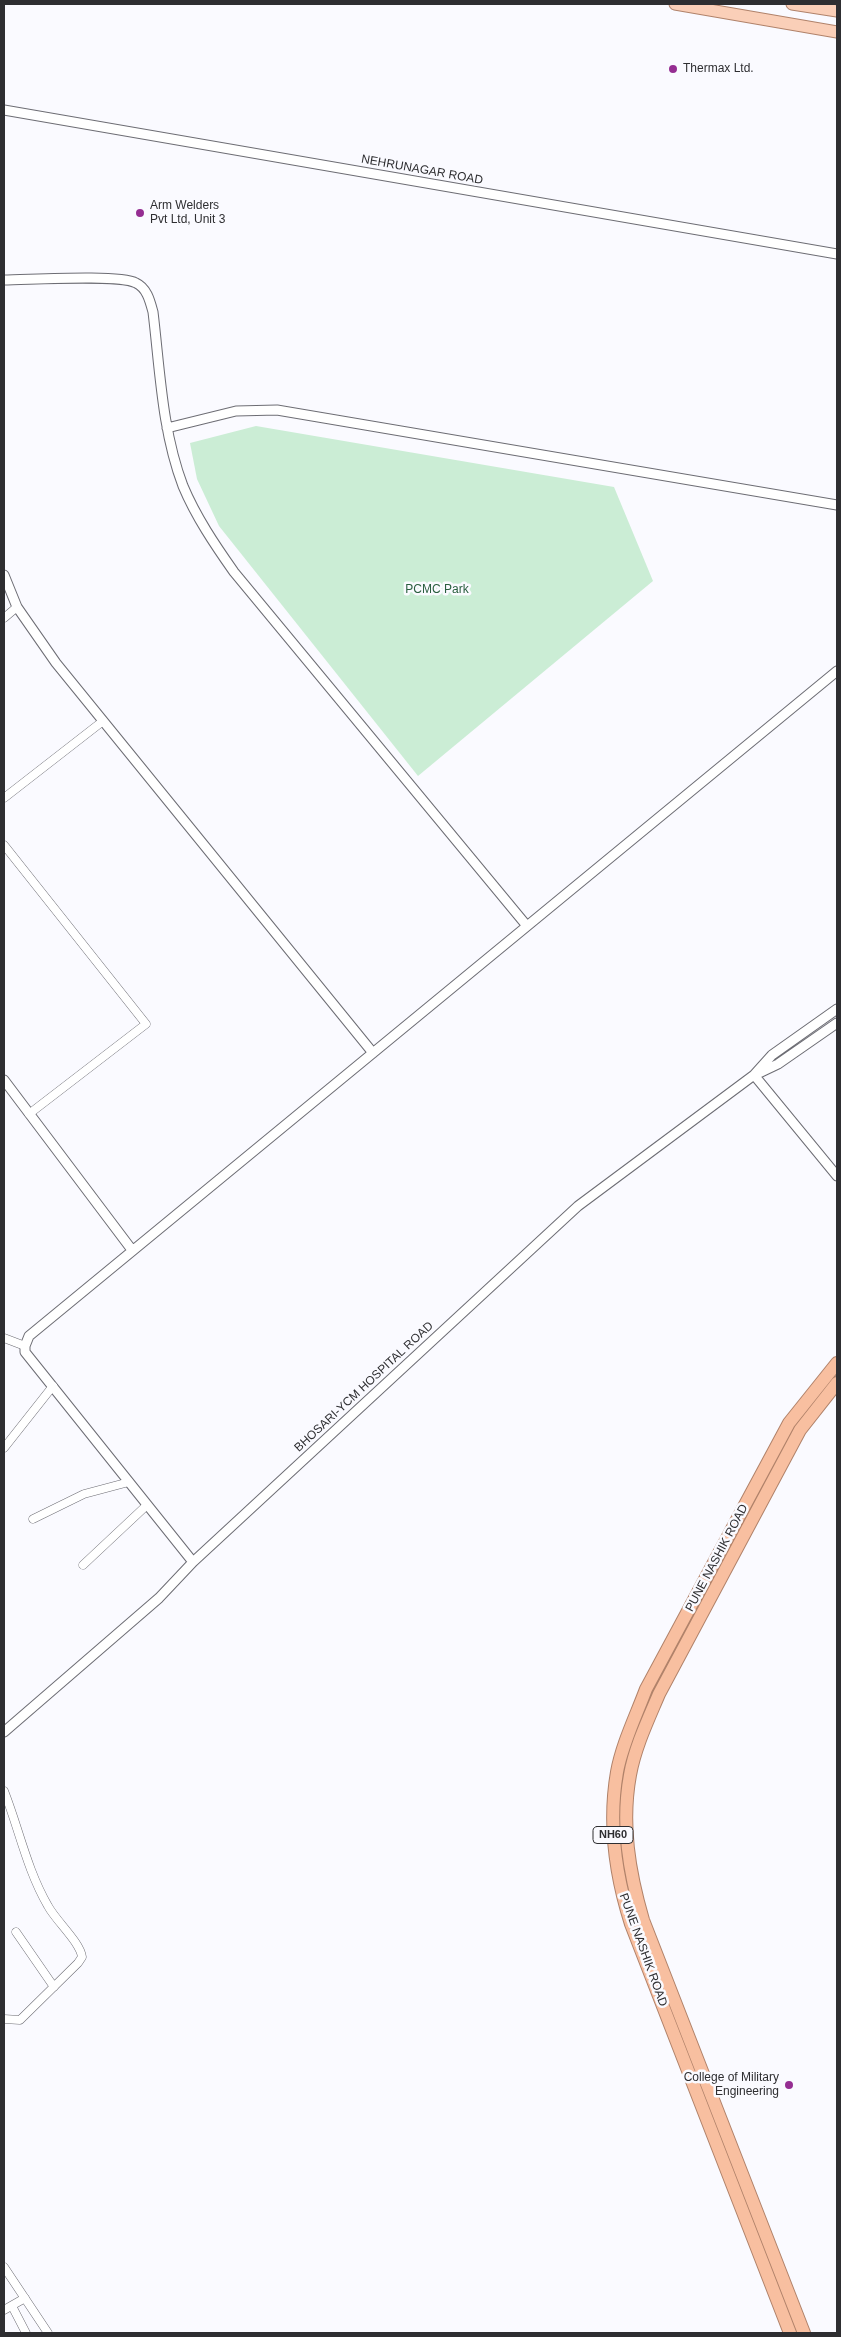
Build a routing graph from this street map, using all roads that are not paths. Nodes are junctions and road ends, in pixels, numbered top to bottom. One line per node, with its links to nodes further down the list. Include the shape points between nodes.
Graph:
1 (675, 4): 4 (main road)
2 (792, 4): 3 (main road)
3 (837, 11)
4 (837, 32)
5 (4, 110): 6 (street, NEHRUNAGAR ROAD)
6 (837, 254)
7 (4, 280): 8 (street, via 110,279 135,282 142,288 148,295 153,312)
8 (167, 428): 9 (street, via 236,411 277,410); 17 (street, via 175,462 193,508 227,562)
9 (837, 505)
10 (4, 576): 11 (street)
11 (18, 607): 12 (street); 14 (street, via 56,663)
12 (4, 618)
13 (837, 671): 17 (street)
14 (103, 721): 15 (street); 20 (street)
15 (4, 798)
16 (4, 844): 23 (street, via 146,1024)
17 (527, 926): 20 (street)
18 (837, 1009): 21 (street, via 772,1055)
19 (837, 1023): 21 (street, via 778,1064)
20 (373, 1053): 25 (street)
21 (754, 1075): 24 (street); 35 (street, BHOSARI-YCM HOSPITAL ROAD, via 578,1206)
22 (4, 1080): 23 (street)
23 (29, 1114): 25 (street)
24 (837, 1176)
25 (132, 1250): 27 (street, via 32,1332)
26 (4, 1338): 27 (street)
27 (24, 1346): 30 (street, via 25,1352)
28 (837, 1363): 43 (highway, PUNE NASHIK ROAD / NH60, via 789,1423 646,1689 617,1772 612,1820 614,1857 622,1895)
29 (837, 1383): 42 (highway, PUNE NASHIK ROAD / NH60, via 800,1430 658,1694 630,1774 626,1820 635,1892)
30 (53, 1386): 31 (street); 32 (street)
31 (4, 1448)
32 (129, 1482): 33 (street); 34 (street, via 84,1494)
33 (147, 1504): 35 (street); 36 (street)
34 (32, 1519)
35 (193, 1562): 37 (street, BHOSARI-YCM HOSPITAL ROAD, via 159,1598)
36 (83, 1565)
37 (4, 1732)
38 (4, 1791): 40 (street, via 45,1901 82,1953 81,1960)
39 (16, 1932): 40 (street)
40 (54, 1987): 41 (street, via 20,2020)
41 (4, 2019)
42 (736, 2157): 43 (highway); 51 (highway, PUNE NASHIK ROAD / NH60)
43 (723, 2161): 50 (highway, PUNE NASHIK ROAD / NH60)
44 (4, 2267): 45 (street)
45 (24, 2298): 46 (street); 48 (street)
46 (12, 2306): 47 (street); 49 (street)
47 (4, 2310)
48 (47, 2331)
49 (26, 2333)
50 (790, 2333)
51 (804, 2333)

